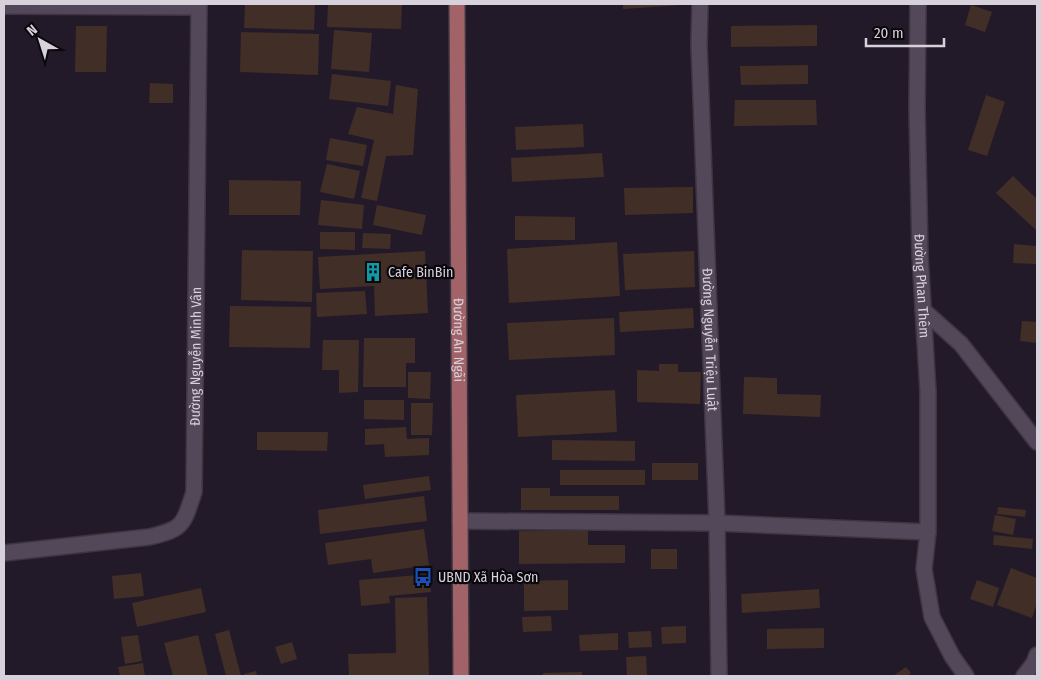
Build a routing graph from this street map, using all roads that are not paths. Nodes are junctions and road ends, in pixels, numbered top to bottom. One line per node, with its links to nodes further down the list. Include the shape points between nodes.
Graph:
1 (457, 4): 8 (main road, Đường An Ngãi)
2 (700, 4): 9 (street, Đường Nguyễn Triệu Luật)
3 (918, 4): 6 (street, Đường Phan Thêm, via 920,255)
4 (4, 6): 5 (street)
5 (199, 6): 11 (street, Đường Nguyễn Minh Vân, via 194,492 186,516 171,532 149,537)
6 (924, 310): 7 (street, via 961,344); 10 (street, Đường Phan Thêm, via 928,392)
7 (1037, 442)
8 (460, 521): 9 (street); 13 (main road, Đường An Ngãi)
9 (717, 523): 10 (street); 14 (street, Đường Nguyễn Triệu Luật)
10 (928, 532): 15 (street, Đường Phan Thêm, via 924,569 932,616)
11 (4, 553)
12 (1037, 655): 16 (street)
13 (461, 676)
14 (719, 676)
15 (966, 676)
16 (1024, 676)

